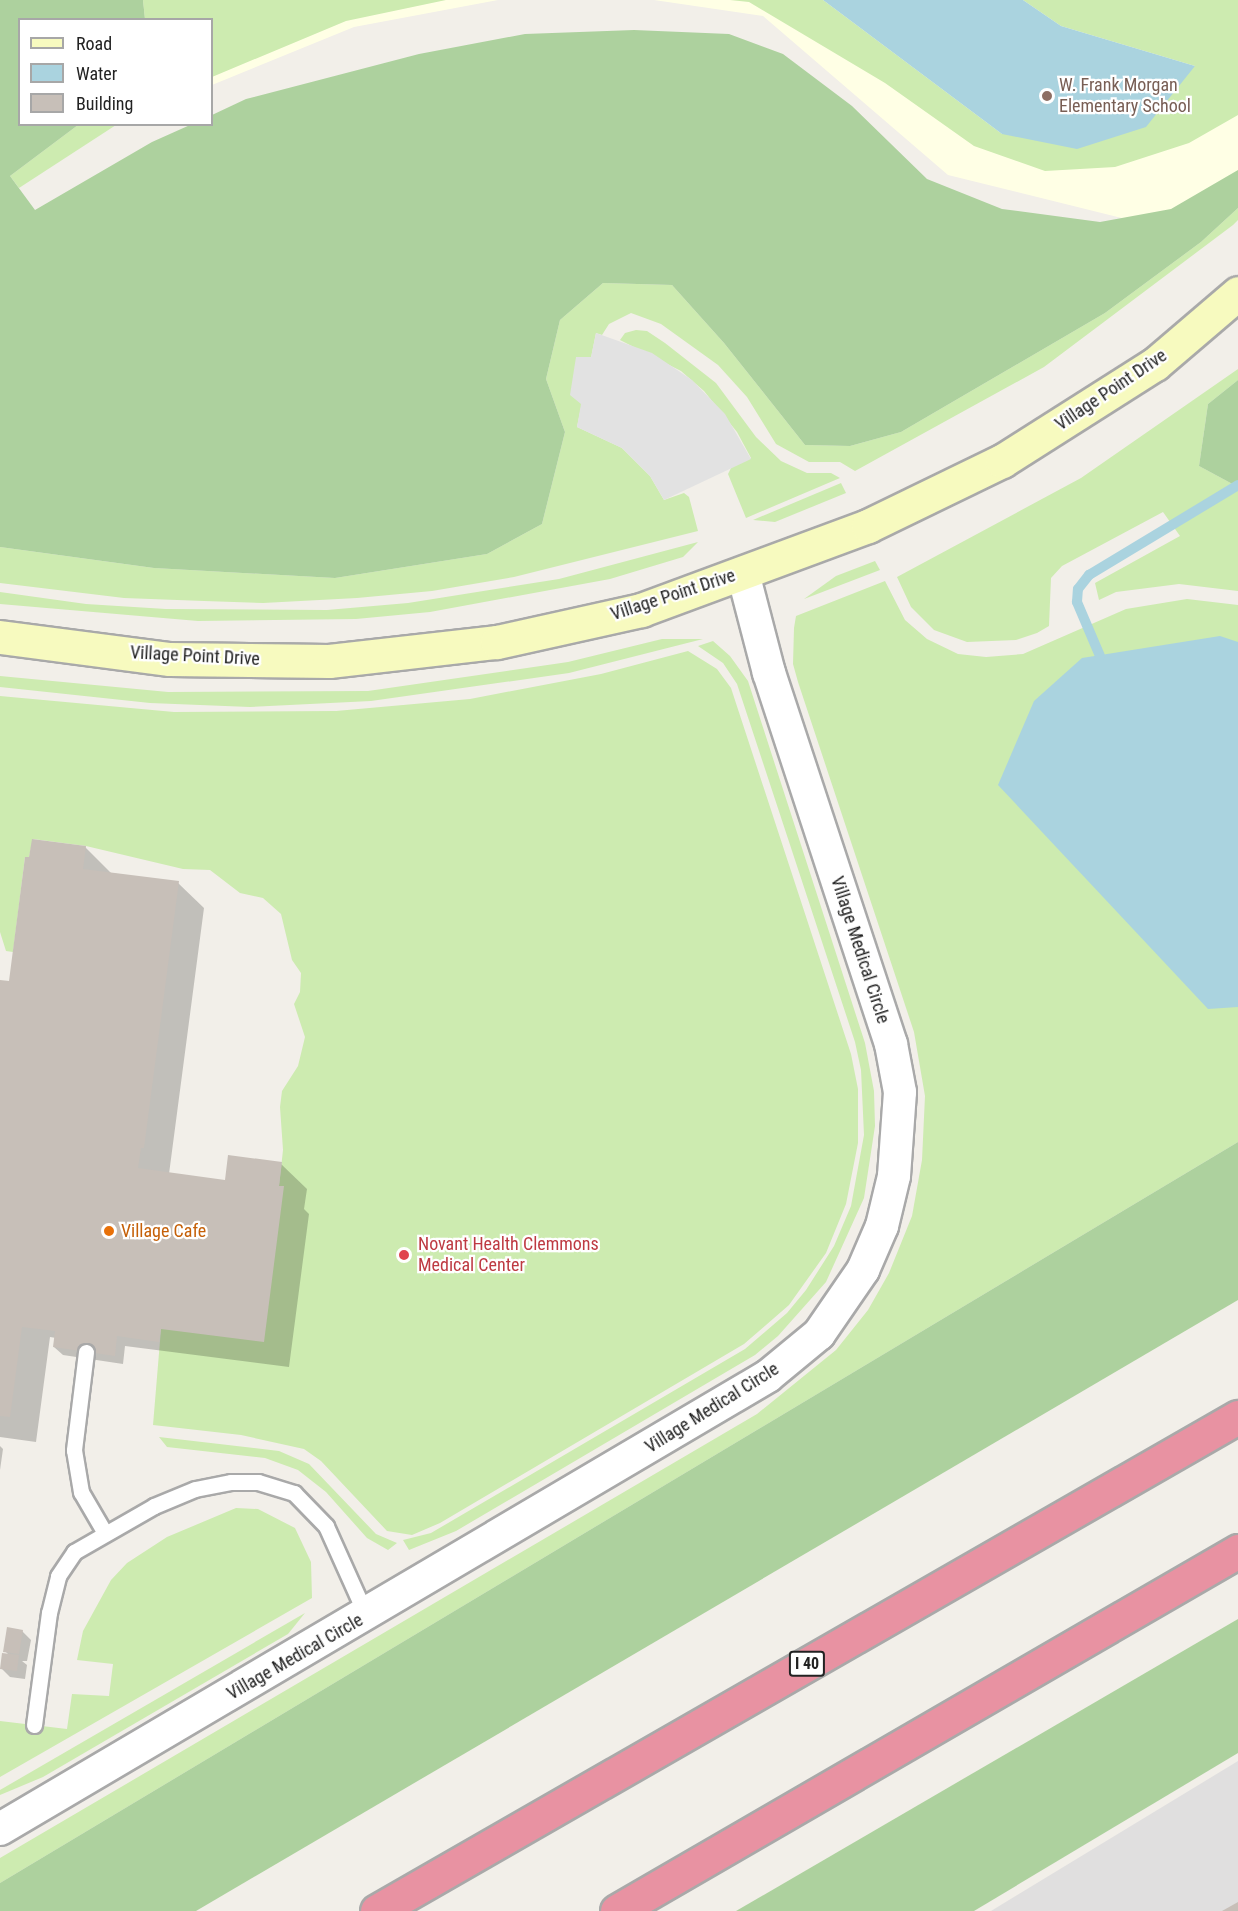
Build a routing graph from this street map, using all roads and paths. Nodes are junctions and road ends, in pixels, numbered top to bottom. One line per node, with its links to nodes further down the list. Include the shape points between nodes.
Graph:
1 (1238, 293): 2 (street, Village Point Drive, via 1155,364 1002,461 868,526)
2 (743, 573): 3 (street, Village Point Drive, via 641,610 497,642 329,661 170,659); 8 (street, Village Medical Circle, via 769,674 891,1044 900,1092 899,1142 882,1226 843,1304 819,1334 768,1376)
3 (0, 637)
4 (86, 1352): 6 (lane, via 74,1450 81,1492)
5 (1238, 1417): 11 (highway, I 40)
6 (105, 1533): 8 (lane, via 154,1506 195,1490 231,1482 258,1482 294,1493 326,1526); 9 (lane, via 74,1552 58,1576)
7 (1238, 1551): 12 (highway)
8 (366, 1615): 10 (street, Village Medical Circle)
9 (34, 1725)
10 (0, 1829)
11 (377, 1911)
12 (617, 1911)

